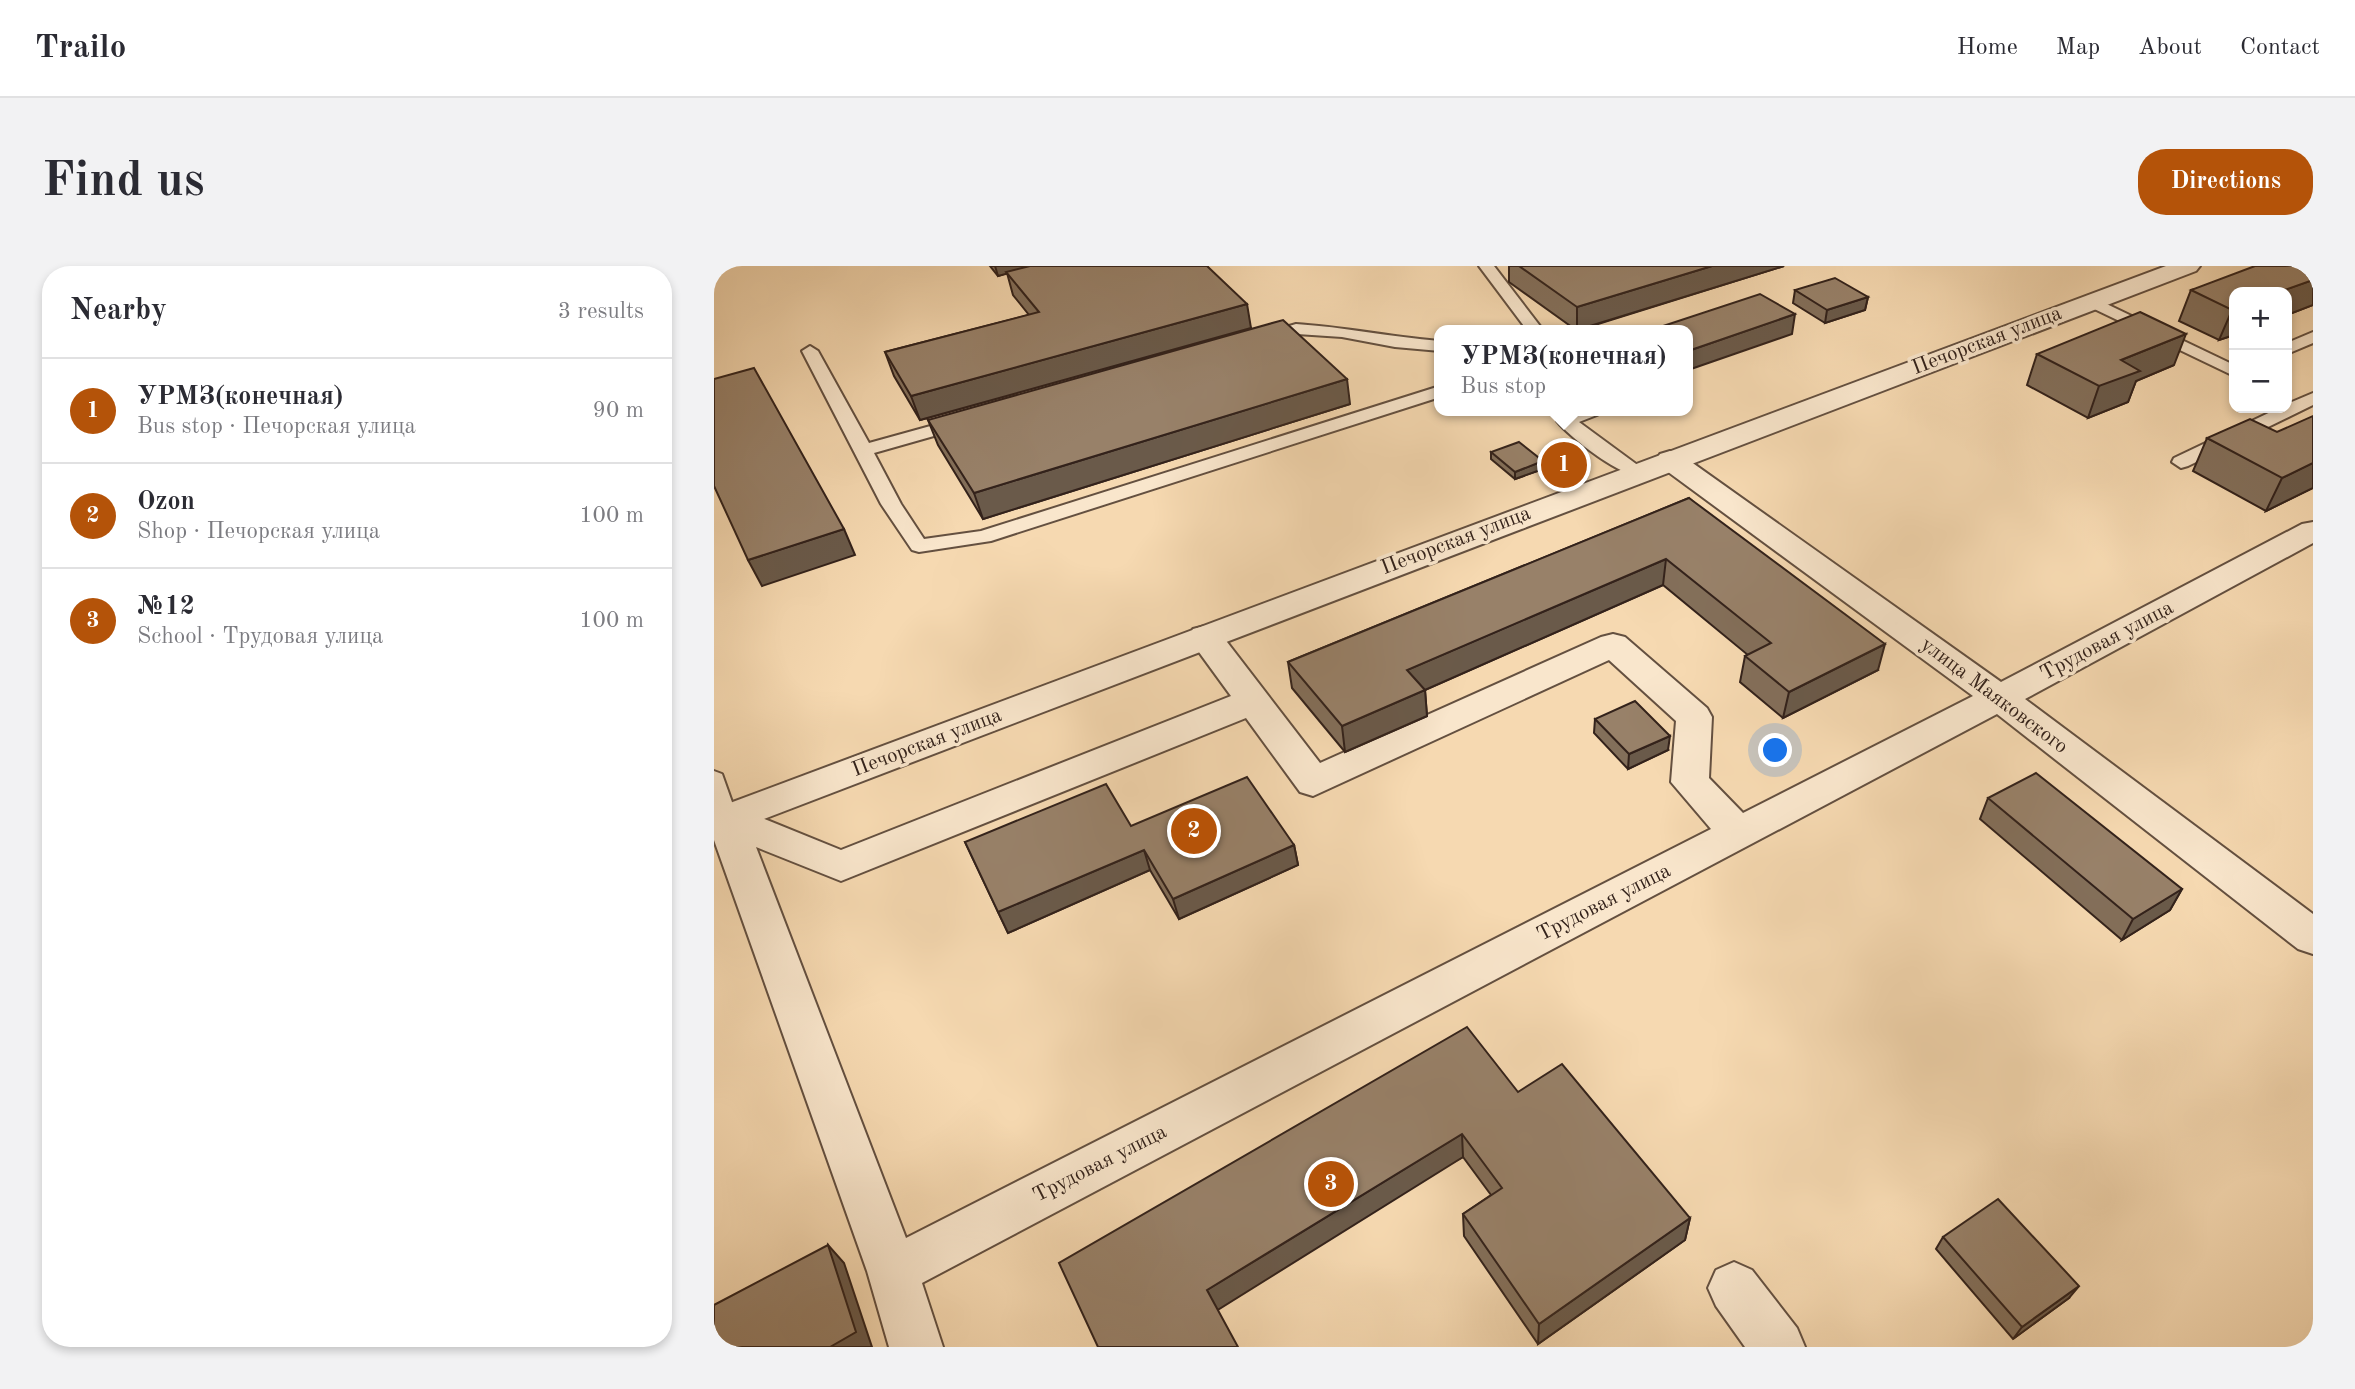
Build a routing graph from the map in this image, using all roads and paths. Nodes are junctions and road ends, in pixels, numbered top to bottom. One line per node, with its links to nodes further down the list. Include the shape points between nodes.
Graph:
1 (1486, 266): 4 (lane)
2 (2188, 266): 3 (street, Печорская улица)
3 (2092, 302): 10 (lane); 17 (street, Печорская улица)
4 (1531, 325)
5 (2313, 338): 8 (lane)
6 (1247, 343): 7 (lane, via 1296,329)
7 (1434, 345)
8 (2292, 347)
9 (810, 351): 15 (lane)
10 (2229, 369)
11 (1434, 393): 15 (lane, via 984,537 919,546)
12 (2299, 402): 16 (lane)
13 (983, 416): 15 (lane)
14 (1578, 416): 17 (lane, via 1566,421 1619,462)
15 (864, 450)
16 (2181, 463)
17 (1654, 466): 19 (street, Печорская улица); 20 (street, улица Маяковского)
18 (2313, 531): 20 (street, Трудовая улица)
19 (1205, 637): 21 (street); 22 (street, Печорская улица)
20 (1999, 698): 23 (street, Трудовая улица); 24 (street, улица Маяковского)
21 (1253, 701): 22 (street, via 841,866); 23 (street, via 1314,782 1612,645 1694,718 1690,782)
22 (718, 808): 25 (street)
23 (1738, 833): 25 (street, Трудовая улица)
24 (2313, 937)
25 (893, 1271): 27 (street)
26 (1734, 1288): 28 (street)
27 (916, 1347)
28 (1778, 1347)

